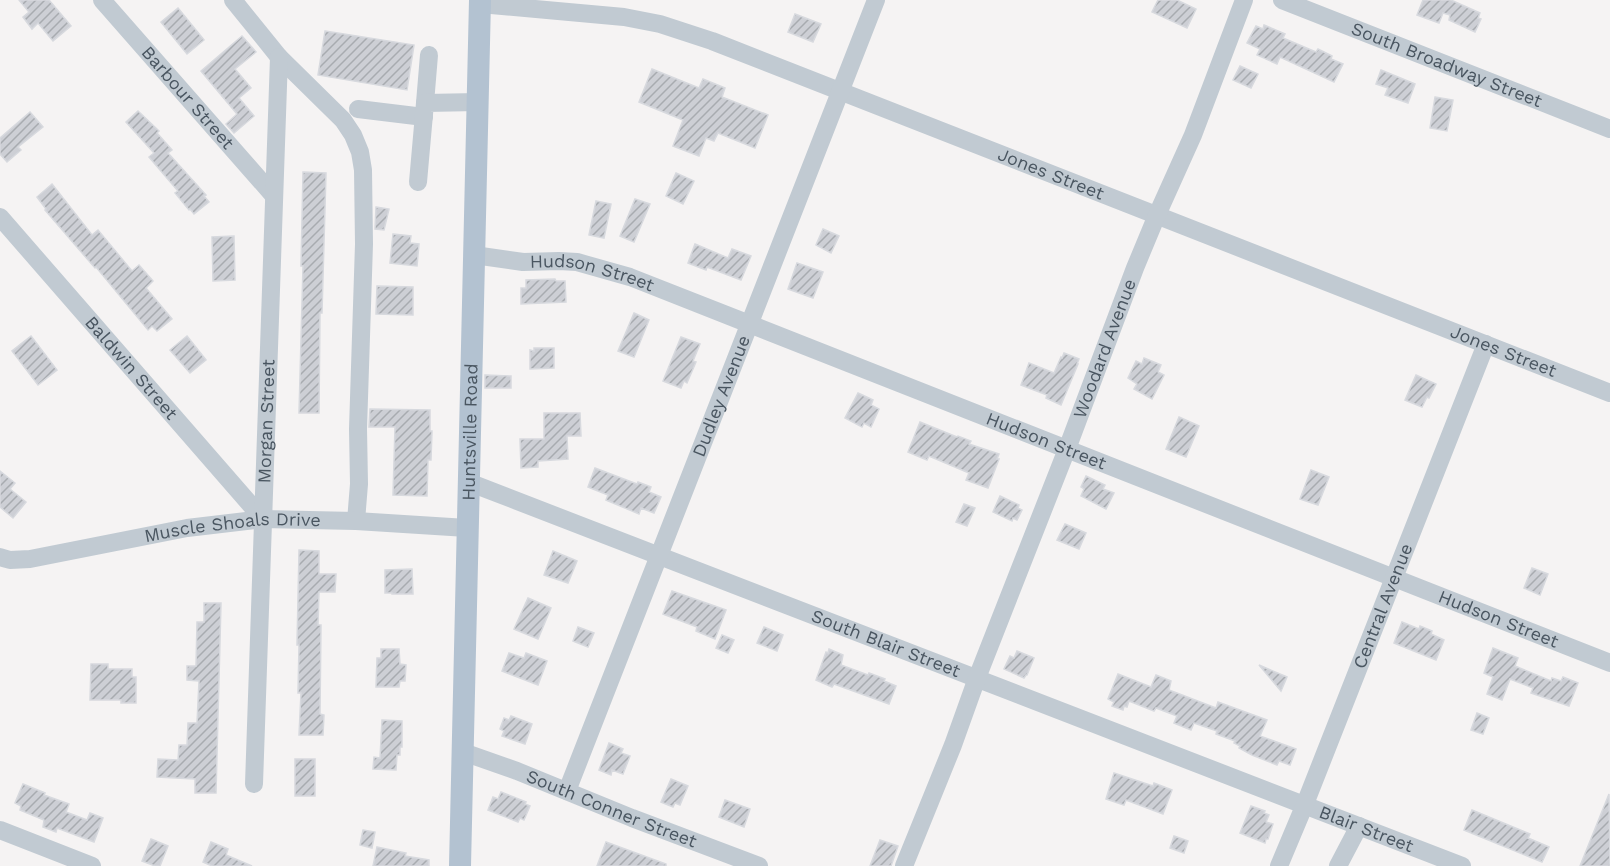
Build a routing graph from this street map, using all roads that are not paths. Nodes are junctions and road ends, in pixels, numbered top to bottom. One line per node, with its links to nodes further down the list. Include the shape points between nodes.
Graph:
1 (102, 0): 15 (street, Barbour Street)
2 (233, 0): 8 (street)
3 (876, 0): 9 (street, Dudley Avenue)
4 (1244, 0): 16 (street, Woodard Avenue, via 1193,135)
5 (1282, 0): 13 (street, South Broadway Street)
6 (480, 2): 9 (street, Jones Street, via 660,24 712,40); 10 (main road, Huntsville Road)
7 (429, 55): 12 (street)
8 (279, 57): 15 (street, Morgan Street); 25 (street, via 343,120 360,152 363,170)
9 (840, 91): 16 (street, Jones Street); 19 (street, Dudley Avenue)
10 (477, 102): 12 (street); 18 (main road, Huntsville Road)
11 (358, 109): 12 (street)
12 (425, 110): 14 (street)
13 (1610, 129)
14 (418, 182)
15 (274, 196): 24 (street, Morgan Street)
16 (1157, 215): 20 (street, Jones Street); 22 (street, Woodard Avenue)
17 (0, 216): 24 (street, Baldwin Street)
18 (474, 255): 19 (street, Hudson Street, via 523,262 577,262 630,277); 23 (main road, Huntsville Road)
19 (749, 324): 22 (street, Hudson Street); 27 (street, Dudley Avenue)
20 (1486, 344): 21 (street, Jones Street); 29 (street, Central Avenue)
21 (1610, 393)
22 (1067, 449): 29 (street, Hudson Street); 31 (street, Woodard Avenue)
23 (468, 482): 26 (main road, Huntsville Road); 27 (street, South Blair Street)
24 (263, 519): 25 (street, Muscle Shoals Drive); 28 (street, Muscle Shoals Drive, via 187,528 30,560); 33 (street, Morgan Street)
25 (356, 521): 26 (street, Muscle Shoals Drive)
26 (467, 528): 32 (main road, Huntsville Road)
27 (659, 555): 31 (street, South Blair Street); 34 (street, Dudley Avenue)
28 (0, 558)
29 (1394, 578): 30 (street, Hudson Street); 35 (street, Central Avenue)
30 (1610, 663)
31 (976, 678): 35 (street, South Blair Street); 41 (street, Woodard Avenue)
32 (463, 752): 34 (street, South Conner Street); 39 (main road, Huntsville Road)
33 (254, 784)
34 (567, 791): 40 (street, South Conner Street)
35 (1305, 804): 36 (street, Blair Street); 42 (street, Central Avenue)
36 (1359, 826): 43 (street); 44 (street, Blair Street)
37 (0, 830): 38 (street)
38 (92, 866)
39 (460, 866)
40 (759, 866)
41 (904, 866)
42 (1279, 866)
43 (1338, 866)
44 (1462, 866)

